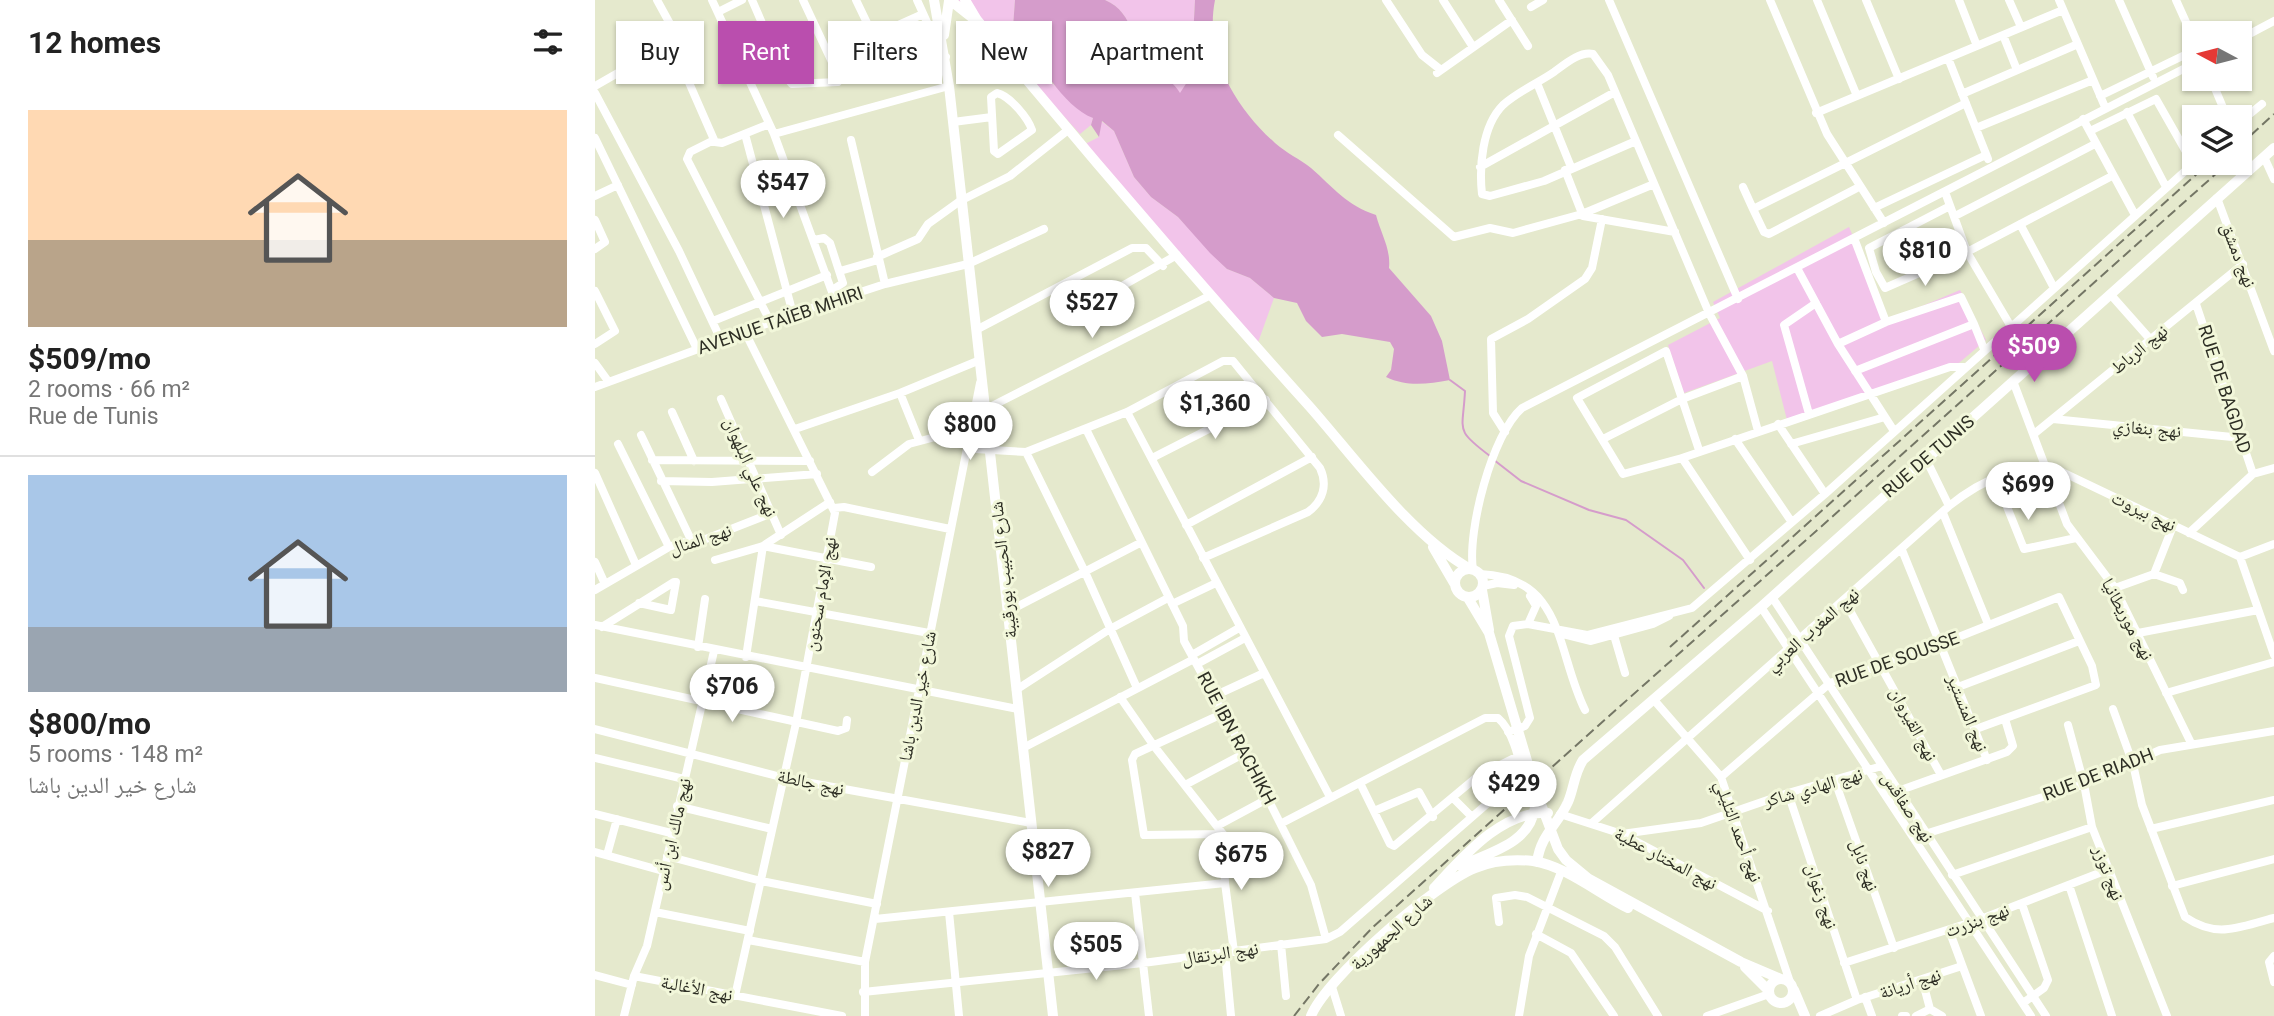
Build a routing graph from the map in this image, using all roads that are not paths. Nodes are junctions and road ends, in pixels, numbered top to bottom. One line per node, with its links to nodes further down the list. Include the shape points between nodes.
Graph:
1 (657, 0): 30 (street)
2 (712, 0): 26 (street)
3 (742, 0): 26 (street)
4 (752, 0): 5 (street, via 792,85 839,81)
5 (803, 0)
6 (856, 0): 31 (street)
7 (917, 0): 27 (street)
8 (936, 0): 9 (main road); 39 (main road, شارع الحبيب بورقيبة)
9 (950, 0): 28 (main road); 39 (main road, شارع الحبيب بورقيبة)
10 (965, 0): 28 (main road)
11 (1386, 0): 43 (street, via 1422,55 1439,71)
12 (1443, 0): 43 (street)
13 (1499, 0): 29 (street)
14 (1543, 0): 24 (street)
15 (1609, 0): 138 (street)
16 (1770, 0): 68 (street)
17 (1817, 0): 61 (street)
18 (1866, 0): 52 (street)
19 (1959, 0): 42 (street)
20 (2009, 0): 36 (street)
21 (2059, 0): 25 (street)
22 (2119, 0): 50 (street)
23 (2176, 0): 34 (street)
24 (1531, 6)
25 (2063, 10): 36 (street); 40 (street)
26 (718, 12): 72 (street)
27 (923, 14): 32 (street); 33 (street)
28 (977, 20): 75 (main road)
29 (1512, 20): 41 (street); 43 (street)
30 (668, 21)
31 (866, 21)
32 (907, 21)
33 (926, 21)
34 (2186, 21)
35 (2274, 21): 37 (street)
36 (2021, 27): 38 (street)
37 (2252, 33)
38 (2003, 35): 42 (street); 49 (street)
39 (943, 41): 45 (main road, شارع الحبيب بورقيبة)
40 (2078, 44): 49 (street); 53 (street)
41 (1528, 46)
42 (1977, 46): 47 (street)
43 (1473, 47)
44 (942, 56): 45 (street)
45 (946, 57): 58 (main road, شارع الحبيب بورقيبة)
46 (2182, 57): 50 (street)
47 (1948, 58): 52 (street); 63 (street)
48 (2182, 69): 54 (street)
49 (2017, 70): 63 (street)
50 (2151, 73): 54 (street); 62 (street)
51 (616, 74): 57 (street)
52 (1899, 79): 61 (street)
53 (2093, 80): 62 (street); 74 (street)
54 (2156, 82): 65 (street)
55 (1537, 83): 59 (street, via 1589,52 1601,64); 73 (street); 91 (street, via 1496,114)
56 (690, 84): 81 (street)
57 (595, 86)
58 (949, 86): 71 (main road, شارع الحبيب بورقيبة); 78 (street)
59 (1615, 92): 73 (street); 83 (street)
60 (595, 93): 145 (street)
61 (1857, 96): 68 (street)
62 (2100, 96): 65 (street)
63 (1964, 99): 74 (street); 89 (street)
64 (2262, 104): 67 (street)
65 (2105, 107): 70 (street)
66 (2127, 112): 76 (street); 84 (street, via 2158,100); 101 (street)
67 (2252, 112)
68 (1816, 113): 89 (street)
69 (992, 117): 69 (street, via 992,95 1000,93 1032,130 997,154); 71 (street)
70 (2083, 119): 76 (street); 92 (street)
71 (953, 122): 105 (main road, شارع الحبيب بورقيبة)
72 (769, 124): 77 (street); 78 (street)
73 (1554, 128): 91 (street); 93 (street)
74 (1976, 128): 88 (street)
75 (1068, 130): 105 (street, via 999,183); 122 (main road)
76 (2089, 131): 85 (street)
77 (745, 134): 81 (street, via 721,144); 134 (street)
78 (774, 134): 119 (street)
79 (1338, 135): 109 (street, via 1454,237 1490,228 1513,233)
80 (595, 138): 87 (street)
81 (714, 140): 140 (street, via 690,152 687,159)
82 (851, 140): 123 (street)
83 (1636, 141): 93 (street); 97 (street)
84 (2182, 142)
85 (2095, 144): 95 (street); 111 (street)
86 (2274, 148): 90 (main road, RUE DE TUNIS)
87 (598, 153): 98 (street)
88 (1986, 155): 92 (street); 107 (street)
89 (1844, 162): 100 (street); 108 (street)
90 (2269, 162): 96 (street); 104 (main road, RUE DE TUNIS)
91 (1481, 167): 93 (street, via 1486,197 1544,181)
92 (1991, 167): 102 (street)
93 (1568, 168): 109 (street)
94 (2182, 174): 101 (street)
95 (2112, 176): 110 (street); 115 (street)
96 (2274, 179)
97 (1654, 184): 109 (street); 117 (street)
98 (618, 185): 103 (street); 156 (street)
99 (1743, 187): 108 (street)
100 (1859, 187): 107 (street); 108 (street, via 1769,234)
101 (2167, 187): 110 (street)
102 (1945, 192): 106 (street); 114 (street)
103 (595, 196)
104 (2217, 198): 125 (street, نهج دمشق); 136 (main road, RUE DE TUNIS)
105 (960, 201): 123 (street, via 926,225 918,239); 124 (main road, شارع الحبيب بورقيبة)
106 (1950, 206): 111 (street); 121 (street, via 1868,252 1887,289)
107 (1874, 208): 114 (street)
108 (1753, 209)
109 (1582, 214): 112 (street)
110 (2135, 215): 131 (street)
111 (1955, 216): 121 (street)
112 (1602, 219): 117 (street); 184 (street, via 1592,268 1585,279 1491,339 1493,413)
113 (595, 220): 120 (street, via 605,242)
114 (1884, 223): 118 (street)
115 (2019, 224): 121 (street); 131 (street)
116 (1044, 229): 124 (street, AVENUE TAÏEB MHIRI)
117 (1675, 232): 143 (street)
118 (1854, 238): 127 (street); 146 (street)
119 (814, 240): 128 (street, via 824,238 831,243); 129 (street)
120 (595, 249)
121 (1967, 252): 149 (street)
122 (1177, 255): 126 (street); 135 (main road)
123 (877, 258): 128 (street); 130 (street)
124 (968, 264): 130 (street, AVENUE TAÏEB MHIRI); 150 (main road, شارع الحبيب بورقيبة)
125 (2243, 264): 142 (street, نهج الرباط); 158 (street, نهج دمشق)
126 (1163, 266): 137 (street); 150 (street, via 1146,248 1132,247)
127 (1797, 268): 138 (street); 141 (street)
128 (840, 271): 132 (street, via 842,286)
129 (827, 275): 132 (street); 134 (street)
130 (885, 284): 139 (street, AVENUE TAÏEB MHIRI)
131 (2053, 286): 149 (street)
132 (832, 290): 139 (street)
133 (595, 291): 154 (street, via 615,331)
134 (786, 291): 140 (street); 144 (street)
135 (1210, 295): 173 (street); 225 (main road)
136 (2111, 295): 152 (street); 166 (main road, RUE DE TUNIS)
137 (1098, 299)
138 (1738, 299): 143 (street)
139 (835, 300): 144 (street, AVENUE TAÏEB MHIRI)
140 (759, 301): 145 (street); 147 (street)
141 (1816, 303): 155 (street); 176 (street, via 1784,325)
142 (2196, 303): 152 (street, نهج الرباط); 189 (street, RUE DE BAGDAD)
143 (1709, 313): 164 (street); 184 (street, via 1522,408)
144 (793, 314): 147 (street, AVENUE TAÏEB MHIRI)
145 (713, 321): 153 (street)
146 (1886, 322): 148 (street, via 1961,296); 155 (street)
147 (771, 323): 151 (street, AVENUE TAÏEB MHIRI)
148 (1974, 324): 157 (street); 162 (street)
149 (2010, 326): 157 (street)
150 (976, 330): 159 (main road, شارع الحبيب بورقيبة)
151 (745, 332): 153 (street, AVENUE TAÏEB MHIRI); 180 (street)
152 (2150, 339): 178 (street, نهج الرباط)
153 (721, 340): 156 (street, AVENUE TAÏEB MHIRI)
154 (595, 344)
155 (1838, 344): 162 (street)
156 (697, 349): 165 (street, AVENUE TAÏEB MHIRI)
157 (1984, 349): 161 (street)
158 (2274, 351)
159 (980, 360): 163 (main road, شارع الحبيب بورقيبة); 168 (street)
160 (595, 363): 165 (street)
161 (1964, 367): 169 (street, via 1950,367); 183 (street)
162 (1855, 371): 169 (street)
163 (981, 376): 173 (main road, شارع الحبيب بورقيبة); 188 (street, شارع خير الدين باشا)
164 (1743, 376): 171 (street); 182 (street)
165 (608, 381): 167 (street, AVENUE TAÏEB MHIRI)
166 (2013, 381): 185 (street, نهج موريطانيا); 201 (main road, RUE DE TUNIS)
167 (595, 387)
168 (900, 393): 180 (street); 192 (street)
169 (1873, 395): 176 (street); 177 (street)
170 (721, 399): 204 (street, نهج علي البلهوان)
171 (1682, 399): 190 (street); 190 (street, via 1665,351 1578,397); 196 (street)
172 (1266, 400): 175 (street, via 1238,365 1226,360); 198 (street); 199 (street)
173 (986, 408): 187 (main road, شارع الحبيب بورقيبة)
174 (672, 412): 203 (street)
175 (1127, 412): 181 (street); 199 (street)
176 (1809, 414): 179 (street)
177 (1885, 418): 183 (street); 194 (street)
178 (2053, 419): 185 (street, نهج الرباط); 189 (street, نهج بنغازي)
179 (1778, 424): 182 (street); 194 (street)
180 (795, 429): 205 (street)
181 (1086, 429): 197 (street); 227 (street, RUE IBN RACHIKH)
182 (1759, 431): 191 (street)
183 (1894, 431): 215 (street)
184 (1505, 432): 241 (street, via 1473,536 1470,555)
185 (2034, 434): 207 (street, نهج موريطانيا)
186 (641, 435): 202 (street)
187 (988, 436): 188 (street, via 978,428); 195 (main road, شارع الحبيب بورقيبة)
188 (968, 437): 192 (street); 195 (street, via 975,449); 222 (street, شارع خير الدين باشا)
189 (2242, 438): 211 (street, RUE DE BAGDAD)
190 (1603, 439): 200 (street, via 1621,473)
191 (1735, 439): 196 (street); 219 (street)
192 (919, 440): 208 (street)
193 (618, 443): 231 (street)
194 (1791, 444): 215 (street)
195 (989, 449): 197 (street); 260 (main road, شارع الحبيب بورقيبة)
196 (1699, 450): 200 (street)
197 (1026, 452): 242 (street)
198 (1312, 457): 220 (street); 234 (street, via 1325,483 1316,507)
199 (1152, 458): 220 (street)
200 (1682, 458): 237 (street)
201 (1926, 459): 217 (street); 251 (main road, RUE DE TUNIS)
202 (652, 460): 203 (street); 214 (street)
203 (694, 461): 204 (street)
204 (748, 461): 205 (street); 213 (street, نهج علي البلهوان)
205 (810, 461): 210 (street)
206 (2274, 468): 211 (street)
207 (2047, 470): 212 (street, نهج المغرب العربي); 221 (street, نهج بيروت, via 2060,471); 226 (street, نهج موريطانيا)
208 (872, 472)
209 (595, 473): 239 (street)
210 (817, 474): 213 (street); 216 (street)
211 (2253, 474): 223 (street)
212 (1995, 477): 217 (street, نهج المغرب العربي); 226 (street, via 2024,548)
213 (757, 478): 214 (street); 218 (street, نهج علي البلهوان)
214 (661, 481): 228 (street)
215 (1825, 494): 219 (street)
216 (832, 505): 222 (street); 224 (street); 236 (street, نهج الإمام سحنون)
217 (1946, 510): 232 (street, نهج المغرب العربي); 263 (street)
218 (772, 513): 224 (street, نهج علي البلهوان); 228 (street, نهج المنال)
219 (1791, 521): 237 (street)
220 (1186, 525): 234 (street)
221 (2173, 526): 223 (street, نهج بيروت); 243 (street)
222 (950, 529): 269 (street, شارع خير الدين باشا)
223 (2189, 533): 233 (street, نهج بيروت)
224 (781, 535): 230 (street)
225 (1426, 536): 241 (main road); 245 (main road)
226 (2076, 538): 248 (street, نهج موريطانيا)
227 (1140, 543): 242 (street); 256 (street, RUE IBN RACHIKH)
228 (693, 544): 231 (street, نهج المنال)
229 (2274, 544): 233 (street)
230 (763, 546): 235 (street); 236 (street); 255 (street)
231 (669, 547): 239 (street, نهج المنال)
232 (1902, 550): 254 (street, نهج المغرب العربي); 275 (street, نهج المنستير)
233 (2240, 557): 259 (street)
234 (1203, 558): 244 (street)
235 (715, 560)
236 (826, 560): 240 (street); 261 (street, نهج الإمام سحنون)
237 (1749, 560): 268 (street, via 1692,608 1661,622)
238 (595, 562): 246 (street)
239 (636, 565): 246 (street, نهج المنال)
240 (871, 567)
241 (1474, 571): 245 (main road, via 1459,573); 247 (main road); 267 (street, via 1509,578 1525,587 1547,607)
242 (1085, 572): 260 (street); 266 (street)
243 (2154, 574): 248 (street); 250 (street, via 2176,580)
244 (1216, 583): 256 (street); 265 (street)
245 (1454, 583): 253 (main road, via 1458,593)
246 (605, 584): 249 (street, نهج المنال)
247 (1482, 588): 253 (main road); 262 (street, via 1507,583 1526,591 1537,606); 272 (main road)
248 (2115, 588): 270 (street, نهج موريطانيا)
249 (595, 590)
250 (2183, 590)
251 (1772, 597): 258 (main road, RUE DE TUNIS); 273 (street, نهج صفاقس)
252 (705, 598): 276 (street)
253 (1468, 598): 272 (main road)
254 (1845, 600): 273 (street, نهج المغرب العربي); 283 (street, نهج القيروان)
255 (755, 601): 261 (street); 280 (street)
256 (1170, 601): 266 (street); 281 (street, RUE IBN RACHIKH)
257 (639, 603): 257 (street, via 674,582 676,582 671,610); 264 (street)
258 (1761, 607): 277 (street, نهج صفاقس); 297 (main road, RUE DE TUNIS)
259 (2257, 610): 270 (street); 279 (street)
260 (1007, 612): 292 (main road, شارع الحبيب بورقيبة)
261 (816, 613): 269 (street); 284 (street, نهج الإمام سحنون)
262 (1528, 624): 267 (street); 310 (street, via 1513,626 1509,636 1529,721)
263 (1989, 624): 274 (street, RUE DE SOUSSE, via 2059,597); 275 (street, RUE DE SOUSSE)
264 (598, 626): 276 (street)
265 (1239, 628): 271 (street); 281 (street)
266 (1111, 629): 290 (street); 292 (street)
267 (1557, 630): 268 (street, via 1584,641); 301 (street)
268 (1613, 632): 286 (street)
269 (929, 633): 291 (street, شارع خير الدين باشا)
270 (2138, 633): 293 (street, نهج موريطانيا)
271 (1245, 638): 281 (street); 285 (street)
272 (1490, 638): 332 (main road)
273 (1800, 639): 277 (street, نهج المغرب العربي); 288 (street, نهج صفاقس)
274 (2079, 641): 289 (street); 303 (street, via 2096,685)
275 (1941, 644): 283 (street, RUE DE SOUSSE); 289 (street, نهج المنستير)
276 (698, 647): 278 (street)
277 (1789, 649): 294 (street, نهج صفاقس); 311 (street, نهج المغرب العربي)
278 (714, 651): 280 (street); 298 (street, نهج مالك ابن أنس)
279 (2274, 655)
280 (747, 657): 284 (street)
281 (1194, 659): 290 (street); 295 (street, RUE IBN RACHIKH)
282 (2274, 662): 293 (street)
283 (1882, 664): 288 (street, RUE DE SOUSSE); 324 (street, نهج القيروان)
284 (807, 668): 291 (street); 305 (street, نهج الإمام سحنون)
285 (1264, 673): 295 (street); 335 (street)
286 (1625, 673)
287 (595, 678): 298 (street)
288 (1830, 683): 294 (street, RUE DE SOUSSE); 321 (street, نهج صفاقس)
289 (1958, 687): 308 (street, نهج المنستير)
290 (1137, 688): 296 (street)
291 (918, 690): 299 (street); 338 (street, شارع خير الدين باشا)
292 (1016, 690): 299 (main road, شارع الحبيب بورقيبة)
293 (2166, 693): 312 (street, نهج موريطانيا)
294 (1817, 695): 323 (street, نهج صفاقس); 326 (street, RUE DE SOUSSE)
295 (1214, 696): 302 (street, RUE IBN RACHIKH)
296 (1120, 697): 313 (street); 314 (street)
297 (1654, 700): 311 (street, نهج أحمد التليلي); 344 (main road, RUE DE TUNIS, via 1584,760)
298 (703, 703): 305 (street); 315 (street, نهج مالك ابن أنس)
299 (1018, 709): 314 (main road, شارع الحبيب بورقيبة)
300 (2113, 709): 320 (street)
301 (1585, 710)
302 (1224, 713): 313 (street); 316 (street, RUE IBN RACHIKH)
303 (2005, 719): 308 (street); 319 (street, via 2012,747)
304 (847, 720): 305 (street, via 841,731)
305 (796, 723): 325 (street, نهج الإمام سحنون)
306 (2069, 725): 330 (street, نهج توزر)
307 (595, 729): 315 (street, نهج جالطة)
308 (1976, 729): 319 (street, نهج المنستير)
309 (2274, 731): 312 (street, RUE DE RIADH)
310 (1508, 732): 317 (street); 329 (street, via 1504,723 1492,717)
311 (1688, 739): 326 (street, نهج أحمد التليلي); 348 (street, نهج المغرب العربي)
312 (2191, 743): 320 (street, RUE DE RIADH, via 2145,755)
313 (1154, 746): 331 (street); 356 (street, via 1132,760 1145,835)
314 (1023, 748): 349 (main road, شارع الحبيب بورقيبة)
315 (691, 753): 325 (street, نهج جالطة); 327 (street, نهج مالك ابن أنس)
316 (1245, 753): 331 (street); 336 (street, RUE IBN RACHIKH)
317 (1516, 757): 337 (street, via 1478,776); 346 (street, via 1519,776)
318 (596, 758): 322 (street); 327 (street)
319 (1987, 760): 324 (street)
320 (2133, 764): 330 (street, RUE DE RIADH); 354 (street)
321 (1882, 766): 323 (street, نهج الهادي شاكر); 333 (street, نهج صفاقس)
322 (595, 769)
323 (1869, 771): 328 (street, نهج الهادي شاكر); 386 (street, نهج صفاقس)
324 (1941, 775): 333 (street)
325 (783, 776): 338 (street, نهج جالطة); 353 (street, نهج الإمام سحنون)
326 (1721, 777): 342 (street, نهج أحمد التليلي)
327 (684, 779): 340 (street, نهج مالك ابن أنس)
328 (1836, 781): 334 (street, نهج الهادي شاكر); 393 (street, نهج نابل)
329 (1360, 783): 335 (street); 341 (street)
330 (2084, 784): 352 (street, نهج توزر); 358 (street, RUE DE RIADH)
331 (1185, 785): 351 (street)
332 (1536, 791): 364 (main road, via 1528,829 1516,840); 387 (main road, via 1558,849 1580,874)
333 (1898, 791): 358 (street, نهج صفاقس)
334 (1788, 793): 342 (street, نهج الهادي شاكر); 399 (street, نهج زغوان)
335 (1330, 797): 350 (street)
336 (1269, 798): 350 (street, RUE IBN RACHIKH); 351 (street)
337 (1453, 798): 345 (street); 346 (street)
338 (897, 800): 349 (street, نهج جالطة); 375 (street, شارع خير الدين باشا)
339 (2274, 800): 354 (street)
340 (677, 806): 353 (street); 355 (street, نهج مالك ابن أنس)
341 (1374, 811): 345 (street, via 1419,792); 345 (street, via 1394,846)
342 (1734, 811): 357 (street, نهج الهادي شاكر, via 1694,825); 379 (street, نهج أحمد التليلي)
343 (595, 814): 347 (street)
344 (1560, 814): 348 (street, نهج المختار عطية); 363 (main road, RUE DE TUNIS, via 1542,842); 364 (main road, via 1530,814 1513,820)
345 (1433, 817)
346 (1472, 817): 391 (street, via 1339,933)
347 (617, 819): 355 (street); 360 (street)
348 (1593, 822): 357 (street, نهج المختار عطية)
349 (1031, 823): 376 (main road, شارع الحبيب بورقيبة)
350 (1282, 823): 391 (street, RUE IBN RACHIKH, via 1315,894)
351 (1217, 825): 356 (street)
352 (2092, 827): 365 (street, نهج توزر); 368 (street)
353 (772, 829): 369 (street, نهج الإمام سحنون)
354 (2151, 829): 372 (street)
355 (671, 833): 361 (street, نهج مالك ابن أنس)
356 (1223, 834): 370 (street)
357 (1622, 834): 379 (street, نهج المختار عطية)
358 (1925, 834): 368 (street, نهج صفاقس)
359 (595, 852): 360 (street)
360 (607, 855): 366 (street)
361 (667, 856): 366 (street, نهج مالك ابن أنس); 369 (street)
362 (2274, 859): 372 (street)
363 (1540, 863): 367 (main road, شارع الجمهورية); 374 (main road, شارع الجمهورية, via 1509,860 1486,864)
364 (1451, 870): 374 (main road)
365 (2107, 870): 371 (street, نهج بنزرت); 442 (street, نهج توزر)
366 (663, 872): 380 (street, نهج مالك ابن أنس)
367 (1562, 872): 378 (street); 387 (main road, شارع الجمهورية, via 1632,910)
368 (1952, 875): 384 (street, نهج صفاقس)
369 (761, 881): 375 (street); 390 (street, نهج الإمام سحنون)
370 (1225, 883): 373 (street); 394 (street)
371 (2070, 885): 377 (street, نهج بنزرت); 441 (street)
372 (2172, 886): 382 (street, via 2185,917 2209,930 2221,932)
373 (1135, 893): 376 (street); 398 (street)
374 (1422, 900): 409 (main road, شارع الجمهورية)
375 (877, 904): 383 (street, شارع خير الدين باشا)
376 (1040, 904): 381 (street); 401 (main road, شارع الحبيب بورقيبة)
377 (2022, 904): 384 (street, نهج بنزرت); 414 (street, via 2047,976 2046,984)
378 (1548, 906): 385 (street, via 1520,895 1500,896 1495,901); 389 (street); 431 (street, via 1610,941)
379 (1768, 911): 407 (street, نهج أحمد التليلي)
380 (655, 912): 390 (street); 402 (street, نهج مالك ابن أنس)
381 (949, 912): 383 (street); 405 (street)
382 (2274, 918)
383 (874, 919): 396 (street, شارع خير الدين باشا)
384 (1981, 919): 386 (street, نهج بنزرت); 414 (street, نهج صفاقس)
385 (1499, 922)
386 (1969, 923): 388 (street, نهج بنزرت); 417 (street, نهج صفاقس)
387 (1680, 929): 397 (main road)
388 (1949, 930): 393 (street, نهج بنزرت); 400 (street)
389 (1536, 934): 429 (street); 430 (street, via 1571,953)
390 (749, 936): 396 (street); 412 (street, نهج الإمام سحنون)
391 (1326, 939): 392 (street, نهج البرتقال)
392 (1281, 944): 394 (street, نهج البرتقال); 413 (street)
393 (1894, 948): 399 (street, نهج بنزرت)
394 (1230, 953): 398 (street, نهج البرتقال); 419 (street)
395 (2274, 956): 406 (street, via 2269,962)
396 (865, 962): 410 (street, شارع خير الدين باشا)
397 (1741, 962): 407 (main road); 411 (main road)
398 (1143, 963): 401 (street, نهج البرتقال); 425 (street)
399 (1844, 963): 415 (street, نهج زغوان)
400 (1962, 966): 404 (street, نهج أريانة); 438 (street)
401 (1048, 972): 405 (street, نهج البرتقال); 424 (main road, شارع الحبيب بورقيبة)
402 (634, 975): 408 (street, نهج مالك ابن أنس); 412 (street, نهج الأغالبة)
403 (595, 976): 408 (street)
404 (1921, 979): 415 (street, نهج أريانة); 418 (street)
405 (956, 982): 410 (street, نهج البرتقال); 423 (street)
406 (2274, 982)
407 (1788, 984): 411 (main road, via 1771,984); 416 (main road, via 1792,998); 433 (main road)
408 (632, 985): 420 (street, نهج مالك ابن أنس)
409 (1332, 987): 427 (main road, شارع الجمهورية); 428 (street)
410 (863, 992): 422 (street, شارع خير الدين باشا)
411 (1769, 993): 416 (main road); 432 (street)
412 (735, 996): 421 (street, نهج الأغالبة)
413 (1286, 996)
414 (2033, 996): 417 (street); 440 (street, نهج صفاقس)
415 (1861, 998): 434 (street, نهج أريانة); 435 (street, نهج زغوان)
416 (1782, 1003): 433 (main road)
417 (2023, 1003): 439 (street, نهج صفاقس)
418 (1930, 1009): 436 (street); 437 (street)
419 (1231, 1015): 426 (street)
420 (624, 1016)
421 (842, 1016)
422 (865, 1016)
423 (959, 1016)
424 (1053, 1016)
425 (1149, 1016)
426 (1219, 1016)
427 (1311, 1016)
428 (1341, 1016)
429 (1519, 1016)
430 (1614, 1016)
431 (1658, 1016)
432 (1707, 1016)
433 (1801, 1016)
434 (1819, 1016)
435 (1873, 1016)
436 (1916, 1016)
437 (1942, 1016)
438 (1981, 1016)
439 (2031, 1016)
440 (2046, 1016)
441 (2112, 1016)
442 (2167, 1016)

